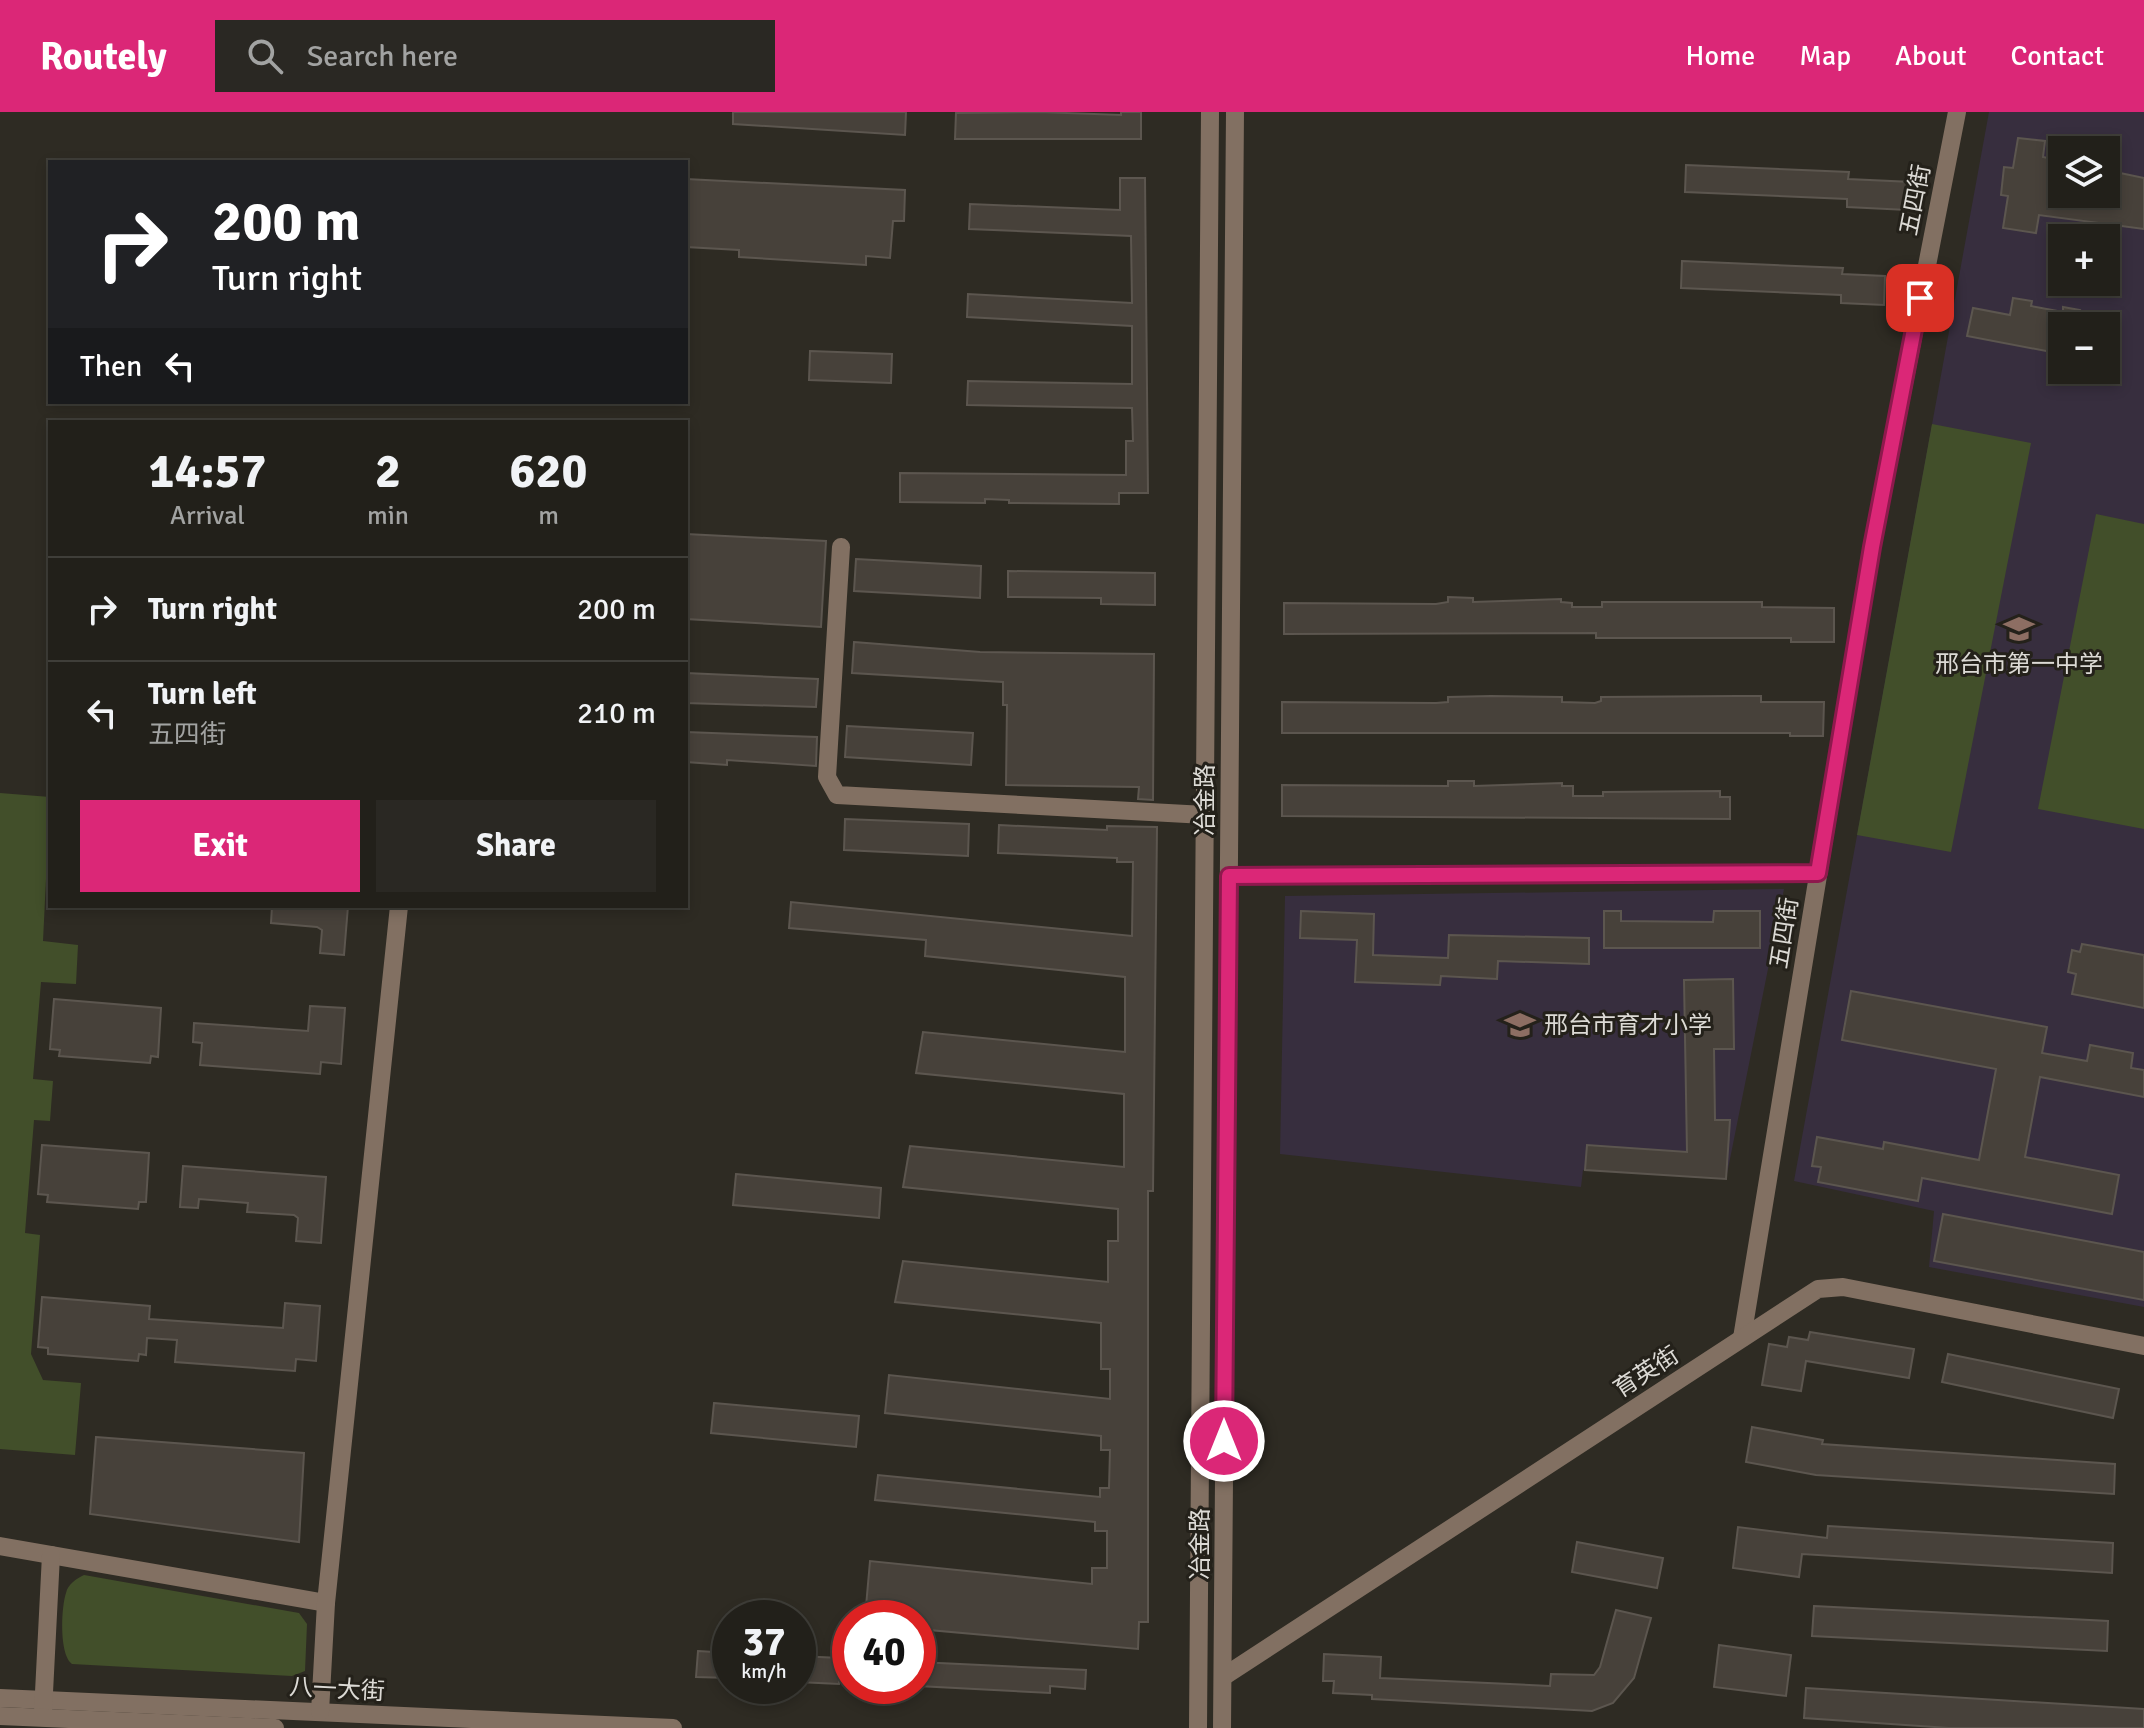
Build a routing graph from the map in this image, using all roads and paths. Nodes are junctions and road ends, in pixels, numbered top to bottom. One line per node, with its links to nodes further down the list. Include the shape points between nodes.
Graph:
1 (1210, 112): 5 (street, 冶金路)
2 (1235, 112): 7 (street, 冶金路)
3 (1957, 112): 6 (street, 五四街, via 1872,547)
4 (841, 547): 5 (street, via 827,777 837,795)
5 (1205, 815): 21 (street, 冶金路)
6 (1818, 873): 7 (street); 9 (street, 五四街)
7 (1229, 876): 14 (street, 冶金路)
8 (399, 908): 13 (street)
9 (1742, 1338): 10 (street, 育英街, via 1818,1289 1843,1287); 14 (street, 育英街)
10 (2144, 1346)
11 (0, 1546): 12 (street)
12 (51, 1555): 13 (street); 17 (street)
13 (326, 1603): 16 (street)
14 (1223, 1677): 22 (street, 冶金路)
15 (0, 1698): 17 (street, 八一大街)
16 (320, 1712): 17 (street, 八一大街); 20 (street, 八一大街)
17 (43, 1715): 18 (street, 八一大街); 19 (street, 八一大街)
18 (0, 1716)
19 (275, 1728)
20 (673, 1728)
21 (1198, 1728)
22 (1222, 1728)

